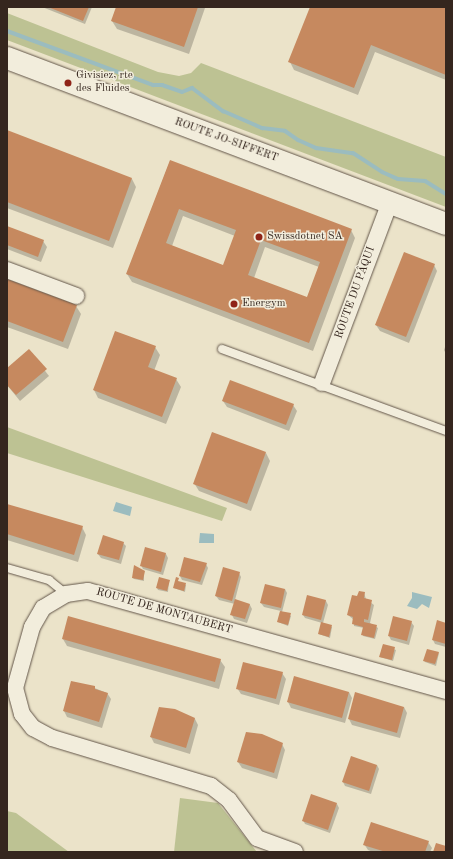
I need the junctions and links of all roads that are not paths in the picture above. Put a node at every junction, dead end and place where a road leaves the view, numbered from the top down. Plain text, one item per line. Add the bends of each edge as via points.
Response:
1 (7, 58) edge
2 (390, 202) junction
3 (446, 224) edge
4 (7, 270) edge
5 (76, 296) dead end
6 (222, 349) dead end
7 (322, 383) junction
8 (446, 431) edge
9 (7, 568) edge
10 (66, 594) junction
11 (446, 691) edge
12 (295, 852) edge

1 - 2 street, ROUTE JO-SIFFERT
2 - 3 street, ROUTE JO-SIFFERT
2 - 7 street, ROUTE DU PÂQUI
4 - 5 street
6 - 7 lane
7 - 8 lane
9 - 10 lane via 49,580
10 - 11 street, ROUTE DE MONTAUBERT via 88,591
10 - 12 street, ROUTE DE MONTAUBERT via 50,602 32,627 15,688 19,707 26,720 40,734 211,786 229,800 257,838

